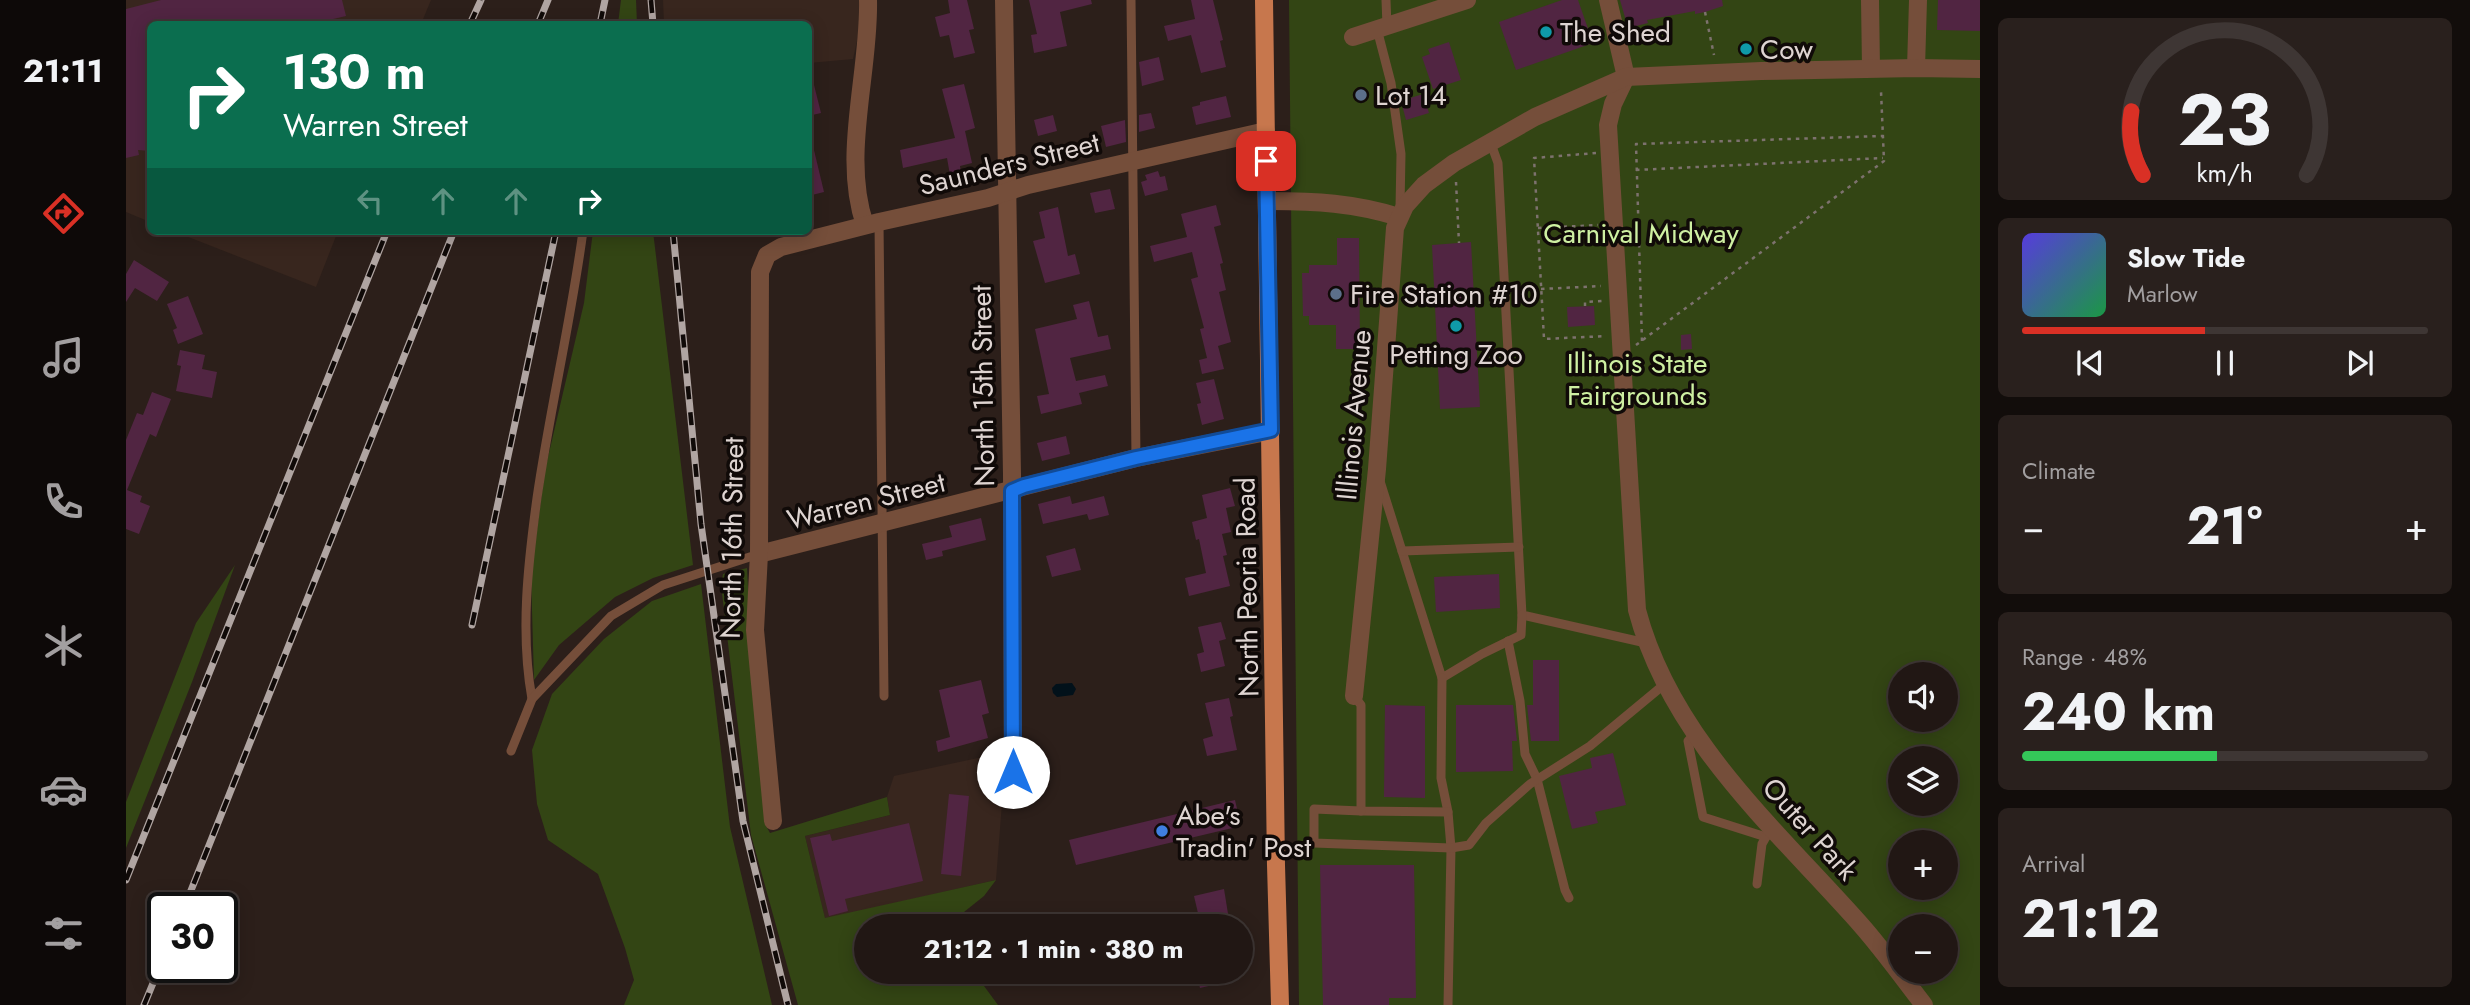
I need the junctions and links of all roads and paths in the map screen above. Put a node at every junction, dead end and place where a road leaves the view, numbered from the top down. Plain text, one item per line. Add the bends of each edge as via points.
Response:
1 (868, 0) edge
2 (1004, 0) edge
3 (1131, 0) edge
4 (1264, 0) edge
5 (1386, 0) edge
6 (1466, 0) edge
7 (1608, 0) edge
8 (1870, 0) edge
9 (1918, 0) edge
10 (1418, 7) edge
11 (1705, 12) dead end
12 (1382, 27) junction
13 (1353, 37) dead end
14 (1714, 55) dead end
15 (1871, 68) junction
16 (1916, 68) junction
17 (1980, 69) edge
18 (1626, 77) junction
19 (1881, 91) dead end
20 (1266, 131) junction
21 (1883, 136) junction
22 (1490, 141) junction
23 (1609, 152) junction
24 (1883, 159) junction
25 (1133, 161) junction
26 (1636, 170) junction
27 (1456, 178) dead end
28 (1006, 191) junction
29 (1268, 201) junction
30 (1399, 217) junction
31 (872, 223) junction
32 (1613, 224) junction
33 (1538, 228) junction
34 (582, 235) edge
35 (1459, 243) dead end
36 (767, 255) joint
37 (1541, 289) junction
38 (1613, 293) junction
39 (1585, 306) dead end
40 (1620, 335) junction
41 (1642, 341) junction
42 (1621, 357) junction
43 (1271, 430) junction
44 (1136, 458) junction
45 (1377, 470) junction
46 (1012, 491) junction
47 (882, 523) junction
48 (1518, 547) junction
49 (1402, 551) junction
50 (759, 554) junction
51 (1522, 615) junction
52 (1508, 641) junction
53 (1646, 643) junction
54 (1442, 678) junction
55 (1666, 683) junction
56 (884, 696) dead end
57 (1354, 696) joint
58 (532, 699) junction
59 (1694, 735) junction
60 (511, 751) dead end
61 (1013, 772) dead end
62 (1537, 779) junction
63 (1361, 811) junction
64 (1448, 812) junction
65 (773, 821) dead end
66 (1769, 832) junction
67 (1451, 848) junction
68 (1757, 884) dead end
69 (1569, 898) dead end
70 (1280, 1005) edge
71 (1448, 1005) edge
72 (1924, 1005) edge

1 - 31 street via 856,183 859,206
2 - 28 street, North 15th Street
3 - 25 lane
4 - 20 main road, North Peoria Road
5 - 12 lane
6 - 10 street
7 - 18 street
8 - 15 street
9 - 16 street
10 - 12 street
11 - 14 path
12 - 13 street
12 - 30 lane via 1401,154
15 - 16 street, Illinois Avenue
15 - 18 street, Illinois Avenue
16 - 17 street, Illinois Avenue
18 - 22 street, Illinois Avenue
18 - 23 street, Outer Park via 1608,125
19 - 21 path
20 - 25 street, Saunders Street
20 - 29 main road, North Peoria Road
21 - 24 path
21 - 26 path via 1636,144
22 - 30 street, Illinois Avenue via 1424,185
22 - 48 lane via 1498,163
23 - 32 street, Outer Park
23 - 33 path via 1534,158
24 - 26 path
24 - 41 path
25 - 28 street, Saunders Street
25 - 44 lane
26 - 41 path
27 - 35 path
28 - 31 street, Saunders Street
28 - 46 street, North 15th Street
29 - 30 street via 1346,204
29 - 43 main road, North Peoria Road
30 - 45 street, Illinois Avenue
31 - 36 street, Saunders Street via 781,247
31 - 47 lane
32 - 33 path
32 - 38 street, Outer Park
33 - 37 path
34 - 58 lane via 530,550 527,673
36 - 50 street, North 16th Street via 760,272
37 - 38 path
37 - 40 path via 1544,339
38 - 39 path via 1585,302
38 - 40 street, Outer Park
40 - 42 street, Outer Park
41 - 42 path
42 - 53 street, Outer Park via 1637,610
43 - 44 street, Warren Street
43 - 70 main road, North Peoria Road
44 - 46 street, Warren Street
45 - 49 lane
45 - 57 street, Illinois Avenue
46 - 47 street, Warren Street
46 - 61 street, North 15th Street
47 - 50 street, Warren Street
47 - 56 lane
48 - 49 lane
48 - 51 lane
49 - 54 lane
50 - 58 lane via 663,585 635,600 611,616
50 - 65 street, North 16th Street via 755,630
51 - 52 lane via 1521,635
51 - 53 lane
52 - 54 lane
52 - 62 lane via 1525,754
53 - 55 street, Outer Park
54 - 64 lane via 1441,778
55 - 59 street, Outer Park
55 - 62 lane via 1590,746
57 - 63 lane via 1361,705
58 - 60 lane
59 - 66 street, Outer Park
59 - 66 lane via 1688,741 1703,817
62 - 67 lane via 1486,823 1469,845
62 - 69 lane
63 - 64 lane
63 - 67 lane via 1314,809 1314,843
64 - 67 lane
66 - 68 lane via 1762,844
66 - 72 street, Outer Park via 1863,927
67 - 71 lane

